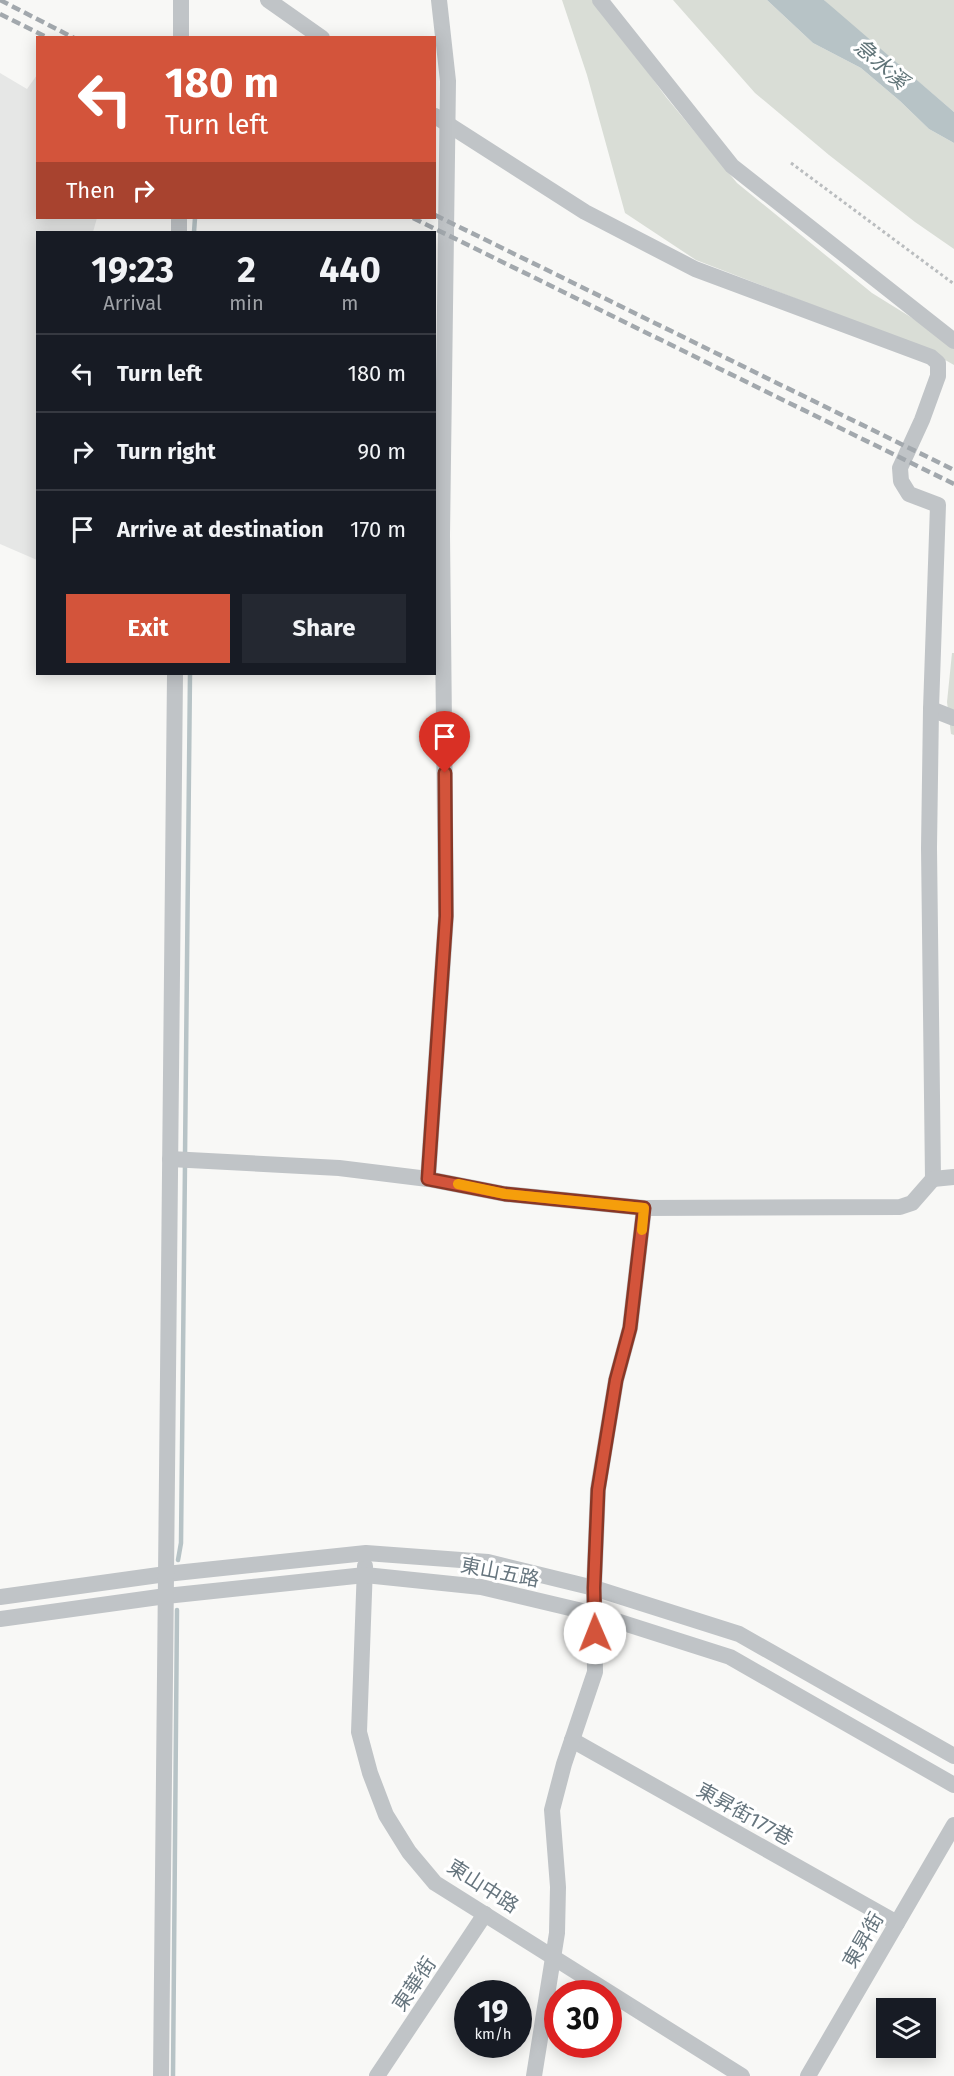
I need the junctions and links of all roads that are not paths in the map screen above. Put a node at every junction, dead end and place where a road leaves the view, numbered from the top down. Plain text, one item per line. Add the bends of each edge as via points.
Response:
1 (182, 0) edge
2 (268, 0) edge
3 (439, 0) edge
4 (600, 0) edge
5 (181, 36) edge
6 (319, 36) edge
7 (441, 120) edge
8 (954, 341) edge
9 (175, 675) edge
10 (931, 709) junction
11 (954, 718) edge
12 (170, 1159) junction
13 (954, 1177) edge
14 (428, 1179) junction
15 (933, 1179) junction
16 (644, 1208) junction
17 (366, 1553) junction
18 (166, 1574) junction
19 (365, 1575) junction
20 (594, 1588) junction
21 (166, 1596) junction
22 (0, 1597) edge
23 (595, 1614) junction
24 (0, 1619) edge
25 (572, 1740) junction
26 (954, 1756) edge
27 (954, 1785) edge
28 (954, 1825) edge
29 (485, 1914) junction
30 (897, 1923) junction
31 (552, 1955) junction
32 (161, 2076) edge
33 (377, 2076) edge
34 (534, 2076) edge
35 (742, 2076) edge
36 (808, 2076) edge

1 - 5 street
2 - 6 street
3 - 7 street via 448,81
4 - 8 street via 732,166
7 - 10 street via 585,212 695,269 931,357 938,363 938,376 900,468 901,481 909,494 938,505
7 - 14 street via 446,916
9 - 12 street
10 - 11 street
10 - 15 street
12 - 14 street via 339,1168
12 - 18 street
13 - 15 street
14 - 16 street via 505,1194
15 - 16 street via 912,1203 900,1207
16 - 20 street via 630,1328 616,1380 598,1490
17 - 18 street, 東山五路
17 - 19 street, 東山中路
17 - 20 street, 東山五路 via 488,1562
18 - 21 street
18 - 22 street, 東山五路
19 - 21 street, 東山五路
19 - 23 street, 東山五路 via 481,1587
19 - 29 street, 東山中路 via 359,1732 370,1773 386,1815 409,1852 435,1883
20 - 23 street
20 - 26 street, 東山五路 via 739,1634
21 - 24 street, 東山五路
21 - 32 street
23 - 25 street via 595,1672
23 - 27 street, 東山五路 via 730,1657
25 - 30 street, 東昇街177巷
25 - 31 street via 552,1810 558,1887 557,1933
28 - 30 street, 東昇街
29 - 31 street, 東山中路
29 - 33 street, 東華街
30 - 36 street, 東昇街
31 - 34 street
31 - 35 street, 東山中路

